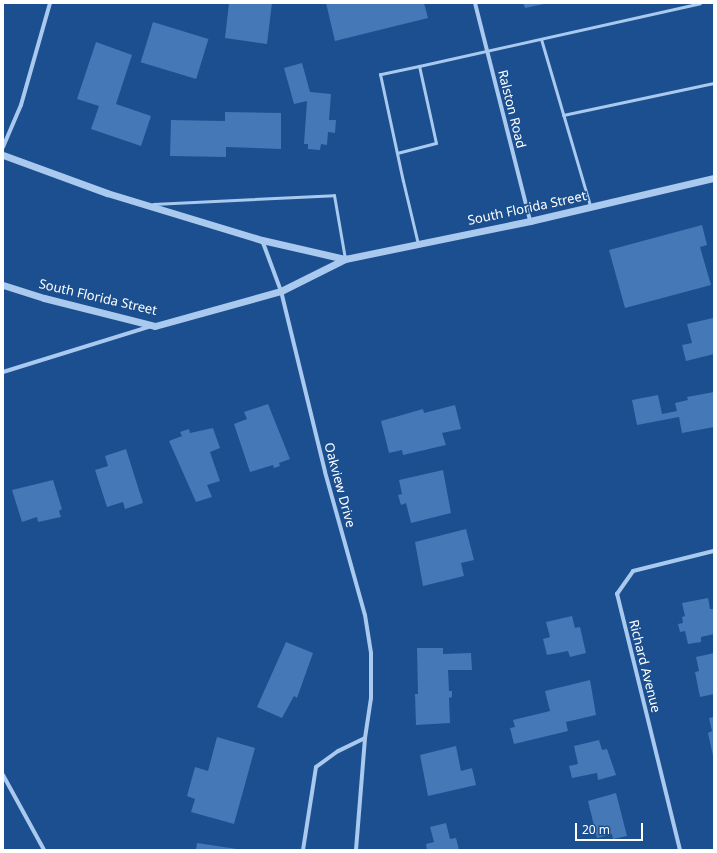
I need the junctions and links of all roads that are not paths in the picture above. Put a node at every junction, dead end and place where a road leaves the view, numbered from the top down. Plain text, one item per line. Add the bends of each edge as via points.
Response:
1 (50, 3) edge
2 (475, 3) edge
3 (700, 3) edge
4 (541, 39) junction
5 (487, 51) junction
6 (418, 66) junction
7 (714, 83) edge
8 (563, 115) junction
9 (3, 147) edge
10 (397, 153) junction
11 (3, 155) edge
12 (714, 178) edge
13 (146, 205) junction
14 (590, 207) junction
15 (530, 221) junction
16 (262, 240) junction
17 (418, 244) junction
18 (346, 259) junction
19 (3, 285) edge
20 (281, 291) junction
21 (155, 326) junction
22 (3, 372) edge
23 (714, 551) edge
24 (365, 738) junction
25 (3, 775) edge
26 (44, 850) edge
27 (303, 850) edge
28 (356, 850) edge
29 (680, 850) edge

1 - 9 street via 21,105
2 - 5 street, Ralston Road
3 - 4 lane
4 - 5 lane
4 - 8 lane
5 - 6 lane
5 - 15 street, Ralston Road
6 - 10 lane via 436,143
6 - 10 lane via 380,74
7 - 8 lane
8 - 14 lane
10 - 17 lane
11 - 13 street, South Florida Street via 62,178
12 - 14 street, South Florida Street
13 - 16 street, South Florida Street
13 - 18 lane via 334,195
14 - 15 street, South Florida Street
15 - 17 street, South Florida Street
16 - 18 street, South Florida Street
16 - 20 street, Oakview Drive
17 - 18 street, South Florida Street
18 - 20 street, South Florida Street
19 - 21 street, South Florida Street
20 - 21 street, South Florida Street
20 - 24 street, Oakview Drive via 325,472 364,614 371,653 371,698
21 - 22 street
23 - 29 street, Richard Avenue via 633,571 617,594
24 - 27 street via 338,751 316,767
24 - 28 street, Oakview Drive
25 - 26 street

